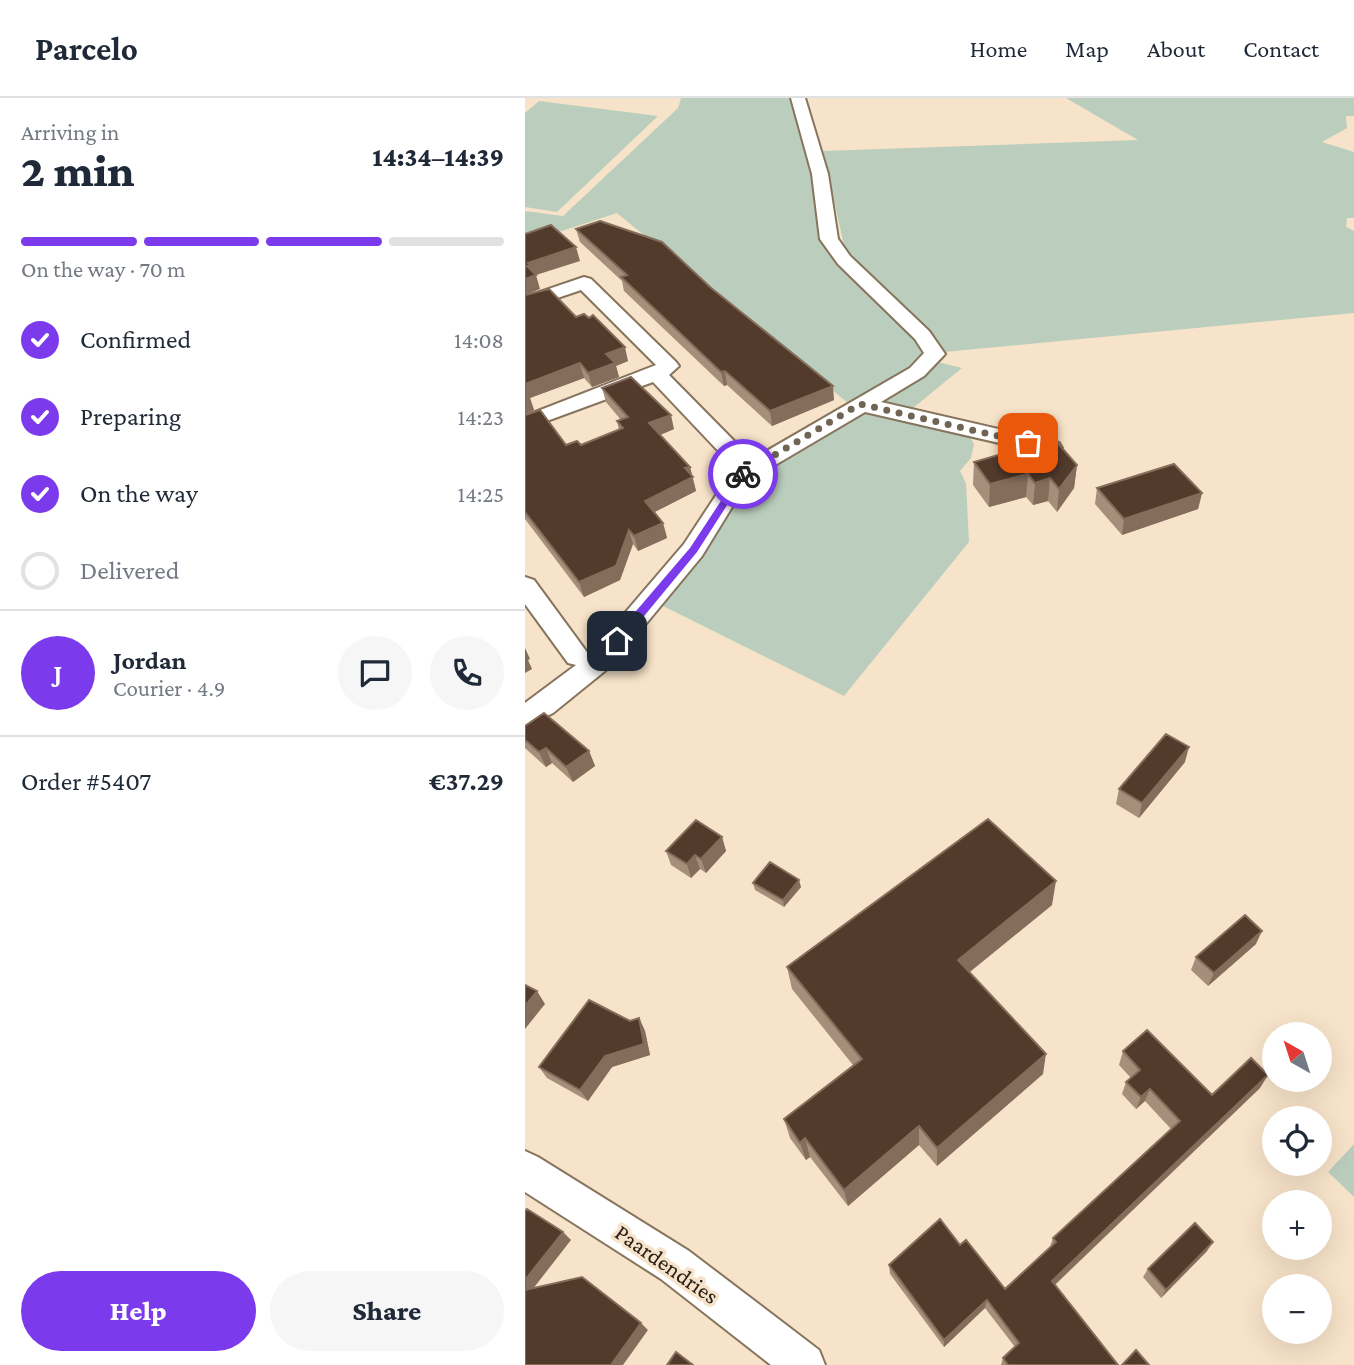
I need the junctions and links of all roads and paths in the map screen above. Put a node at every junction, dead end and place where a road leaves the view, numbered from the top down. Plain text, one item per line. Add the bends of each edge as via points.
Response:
1 (799, 98) edge
2 (525, 303) edge
3 (656, 374) junction
4 (860, 404) junction
5 (525, 423) edge
6 (1051, 448) edge
7 (731, 451) dead end
8 (525, 586) edge
9 (577, 656) dead end
10 (525, 716) edge
11 (525, 1170) edge
12 (804, 1365) edge

1 - 4 street via 820,174 829,239 935,354 917,372
2 - 3 street via 584,283 669,366
3 - 5 street
3 - 7 street
4 - 6 street
4 - 10 street via 740,475 693,550 602,659
8 - 9 street
11 - 12 street, Paardendries via 675,1265

